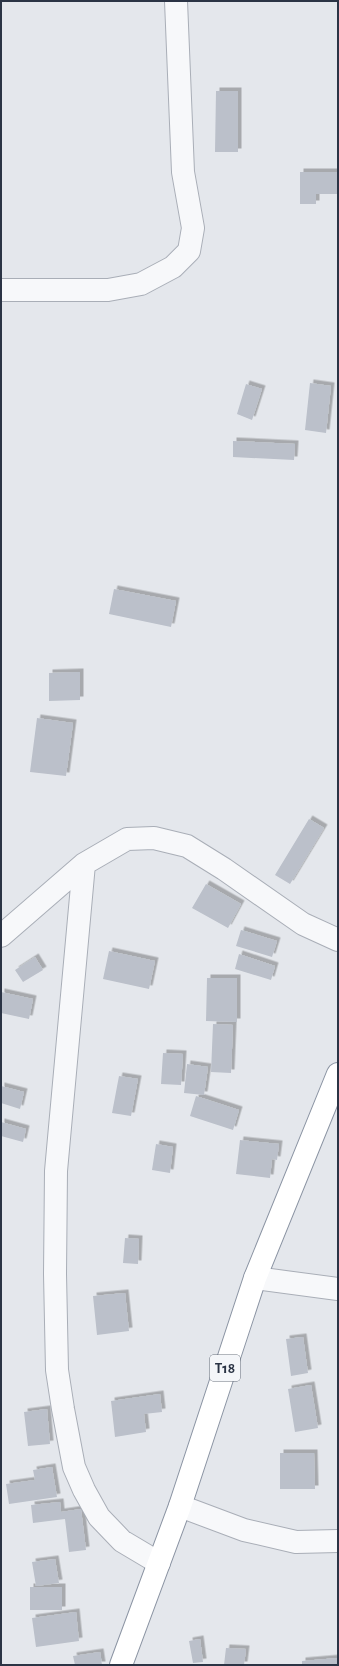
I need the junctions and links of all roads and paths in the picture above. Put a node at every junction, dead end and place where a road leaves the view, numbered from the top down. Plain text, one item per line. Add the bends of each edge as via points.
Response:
1 (176, 1) edge
2 (1, 290) edge
3 (84, 864) junction
4 (1, 936) edge
5 (338, 940) edge
6 (338, 1074) edge
7 (255, 1278) junction
8 (338, 1289) edge
9 (180, 1506) junction
10 (338, 1541) edge
11 (159, 1563) junction
12 (121, 1665) edge

1 - 2 street via 183,172 193,228 189,251 173,266 141,284 108,290
3 - 4 street
3 - 5 street via 127,839 154,838 186,846 303,924
3 - 11 street via 56,1171 57,1370 74,1467 84,1490 99,1517 122,1541
6 - 7 highway, T18
7 - 8 street
7 - 9 highway, T18
9 - 10 street via 244,1530 296,1542
9 - 11 highway, T18
11 - 12 highway, T18

